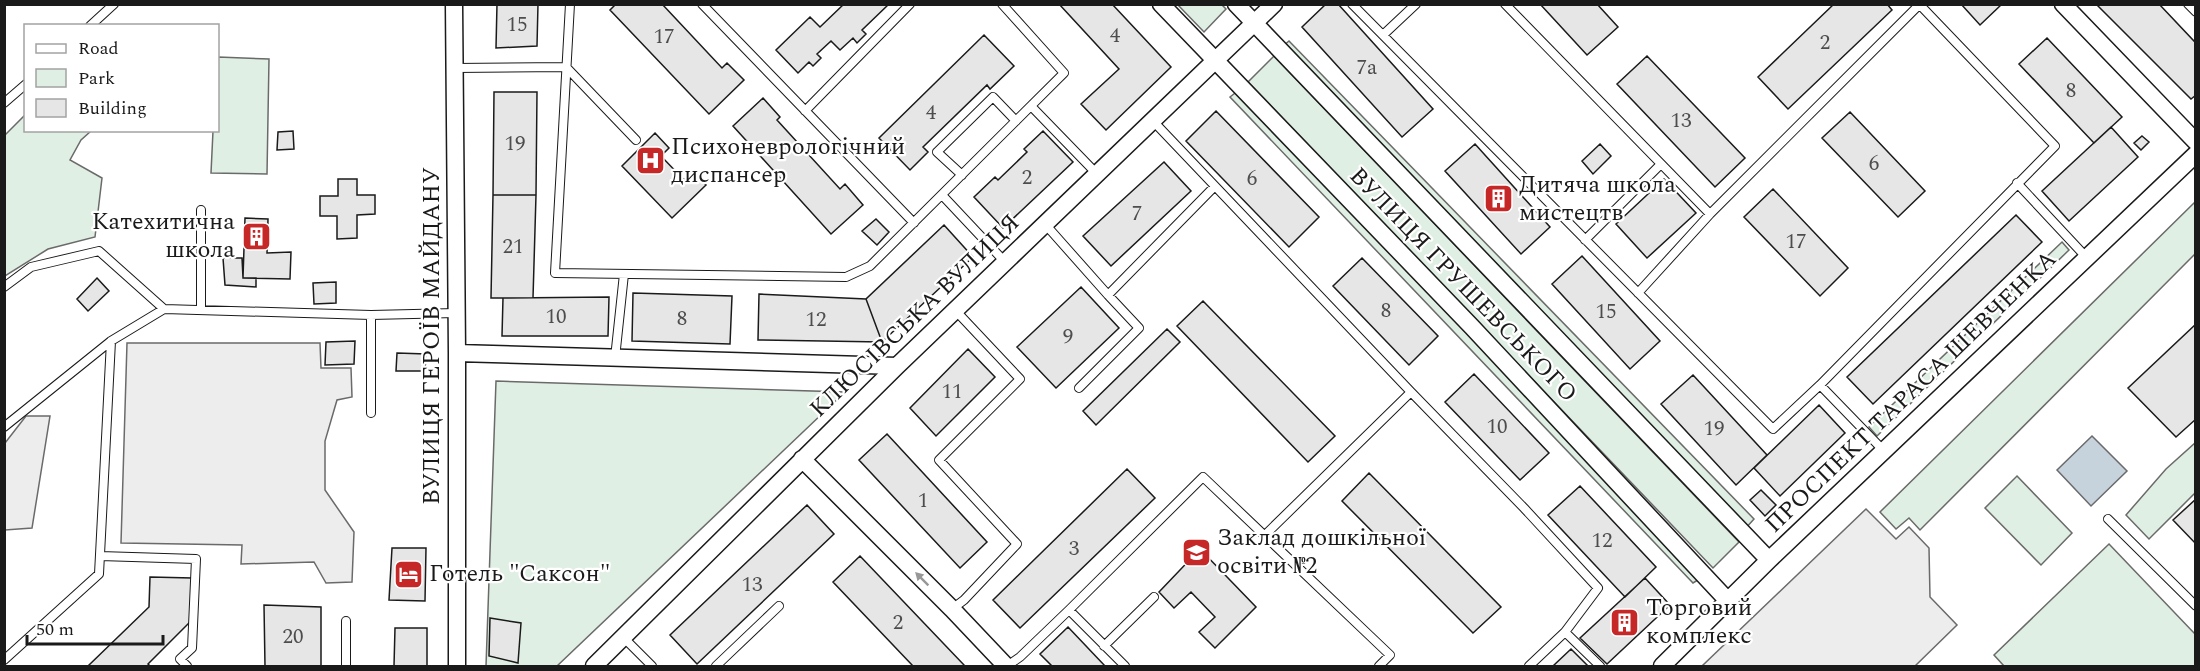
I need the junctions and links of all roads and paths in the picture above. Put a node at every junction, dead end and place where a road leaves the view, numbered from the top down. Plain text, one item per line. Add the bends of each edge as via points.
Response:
1 (114, 4) edge
2 (454, 4) edge
3 (570, 4) edge
4 (702, 4) edge
5 (910, 4) edge
6 (1002, 4) edge
7 (1161, 4) edge
8 (1236, 4) edge
9 (1274, 4) edge
10 (1352, 4) edge
11 (1416, 4) edge
12 (1505, 4) edge
13 (2063, 4) edge
14 (2188, 4) edge
15 (1919, 5) edge
16 (2196, 12) edge
17 (92, 24) edge
18 (1254, 24) junction
19 (1383, 36) junction
20 (1216, 61) junction
21 (455, 68) junction
22 (566, 68) junction
23 (24, 86) edge
24 (4, 103) edge
25 (1031, 106) junction
26 (805, 111) junction
27 (1016, 121) junction
28 (1153, 121) junction
29 (636, 140) dead end
30 (2196, 142) edge
31 (2196, 154) edge
32 (1661, 164) junction
33 (1097, 174) junction
34 (962, 175) junction
35 (2017, 183) junction
36 (1214, 187) junction
37 (942, 195) junction
38 (201, 210) dead end
39 (1710, 214) junction
40 (914, 223) junction
41 (1045, 224) junction
42 (1585, 240) junction
43 (2087, 258) junction
44 (1005, 262) junction
45 (624, 274) junction
46 (4, 287) edge
47 (1638, 292) junction
48 (1108, 295) junction
49 (164, 309) junction
50 (201, 309) junction
51 (955, 310) junction
52 (456, 313) junction
53 (371, 315) junction
54 (111, 340) junction
55 (457, 353) junction
56 (615, 358) junction
57 (897, 366) junction
58 (1820, 385) junction
59 (1079, 388) dead end
60 (1411, 392) junction
61 (371, 413) dead end
62 (4, 427) edge
63 (1884, 452) junction
64 (802, 459) junction
65 (2108, 519) dead end
66 (1266, 535) junction
67 (100, 556) junction
68 (1770, 560) junction
69 (1154, 597) dead end
70 (1728, 601) junction
71 (779, 606) dead end
72 (2196, 606) edge
73 (952, 609) junction
74 (1069, 610) junction
75 (346, 621) dead end
76 (1565, 632) junction
77 (624, 638) junction
78 (1104, 646) junction
79 (4, 660) edge
80 (187, 666) edge
81 (346, 666) edge
82 (457, 666) edge
83 (594, 666) edge
84 (652, 666) edge
85 (716, 666) edge
86 (1006, 666) edge
87 (1125, 666) edge
88 (1379, 666) edge
89 (1529, 666) edge
90 (1600, 666) edge
91 (1662, 666) edge

1 - 17 lane
2 - 21 street, ВУЛИЦЯ ГЕРОЇВ МАЙДАНУ
3 - 22 lane
4 - 26 lane
5 - 26 lane
6 - 25 lane via 1065,73
7 - 20 street, ВУЛИЦЯ ГРУШЕВСЬКОГО
8 - 18 street, ВУЛИЦЯ ГРУШЕВСЬКОГО
9 - 18 street, КЛЮСІВСЬКА ВУЛИЦЯ
10 - 19 lane
11 - 19 lane
12 - 32 lane
13 - 30 street
14 - 16 lane
15 - 35 lane via 2055,146
15 - 39 lane
18 - 20 street, КЛЮСІВСЬКА ВУЛИЦЯ
18 - 68 street, ВУЛИЦЯ ГРУШЕВСЬКОГО
19 - 42 lane
20 - 28 street, КЛЮСІВСЬКА ВУЛИЦЯ
20 - 70 street, ВУЛИЦЯ ГРУШЕВСЬКОГО
21 - 22 lane
21 - 52 street, ВУЛИЦЯ ГЕРОЇВ МАЙДАНУ
22 - 29 lane
22 - 45 lane via 555,273
23 - 24 lane
25 - 27 lane
25 - 33 lane
26 - 40 lane
27 - 34 lane
27 - 34 lane via 993,97 937,152
28 - 33 street, КЛЮСІВСЬКА ВУЛИЦЯ
28 - 36 lane
31 - 43 street, ПРОСПЕКТ ТАРАСА ШЕВЧЕНКА
32 - 39 lane
32 - 42 lane
33 - 41 street, КЛЮСІВСЬКА ВУЛИЦЯ
34 - 37 lane
35 - 43 lane
35 - 58 lane
36 - 48 lane
36 - 60 lane
37 - 40 lane
37 - 44 lane
38 - 50 lane
39 - 47 lane
40 - 45 lane via 870,266 846,278
41 - 44 street, КЛЮСІВСЬКА ВУЛИЦЯ
41 - 48 lane
42 - 47 lane
43 - 63 street, ПРОСПЕКТ ТАРАСА ШЕВЧЕНКА
44 - 51 street, КЛЮСІВСЬКА ВУЛИЦЯ
45 - 56 lane
46 - 49 lane via 31,267 99,251
47 - 58 lane via 1773,429
48 - 59 lane via 1139,328
49 - 50 lane
49 - 54 lane
50 - 53 lane
51 - 57 street, КЛЮСІВСЬКА ВУЛИЦЯ
51 - 73 lane via 1020,379 939,460 1017,544
52 - 53 lane
52 - 55 street, ВУЛИЦЯ ГЕРОЇВ МАЙДАНУ
53 - 61 lane
54 - 62 lane
54 - 67 lane
55 - 56 street
55 - 82 street, ВУЛИЦЯ ГЕРОЇВ МАЙДАНУ
56 - 57 street
57 - 64 street, КЛЮСІВСЬКА ВУЛИЦЯ
58 - 63 lane
60 - 66 lane
60 - 76 lane via 1598,588
63 - 68 street, ПРОСПЕКТ ТАРАСА ШЕВЧЕНКА
73 -> 64 street
64 - 77 street, КЛЮСІВСЬКА ВУЛИЦЯ
65 - 72 lane
66 - 74 lane via 1203,477
66 - 88 lane via 1390,655
67 - 79 lane via 99,574
67 - 80 lane via 196,559 192,648 180,659
68 - 70 street, ПРОСПЕКТ ТАРАСА ШЕВЧЕНКА
69 - 78 lane
70 - 91 street, ПРОСПЕКТ ТАРАСА ШЕВЧЕНКА
71 - 85 lane
73 - 86 street
74 - 78 lane
74 - 86 lane
75 - 81 lane
76 - 89 lane
76 - 90 lane
77 - 83 street, КЛЮСІВСЬКА ВУЛИЦЯ
77 - 84 lane
78 - 87 lane

